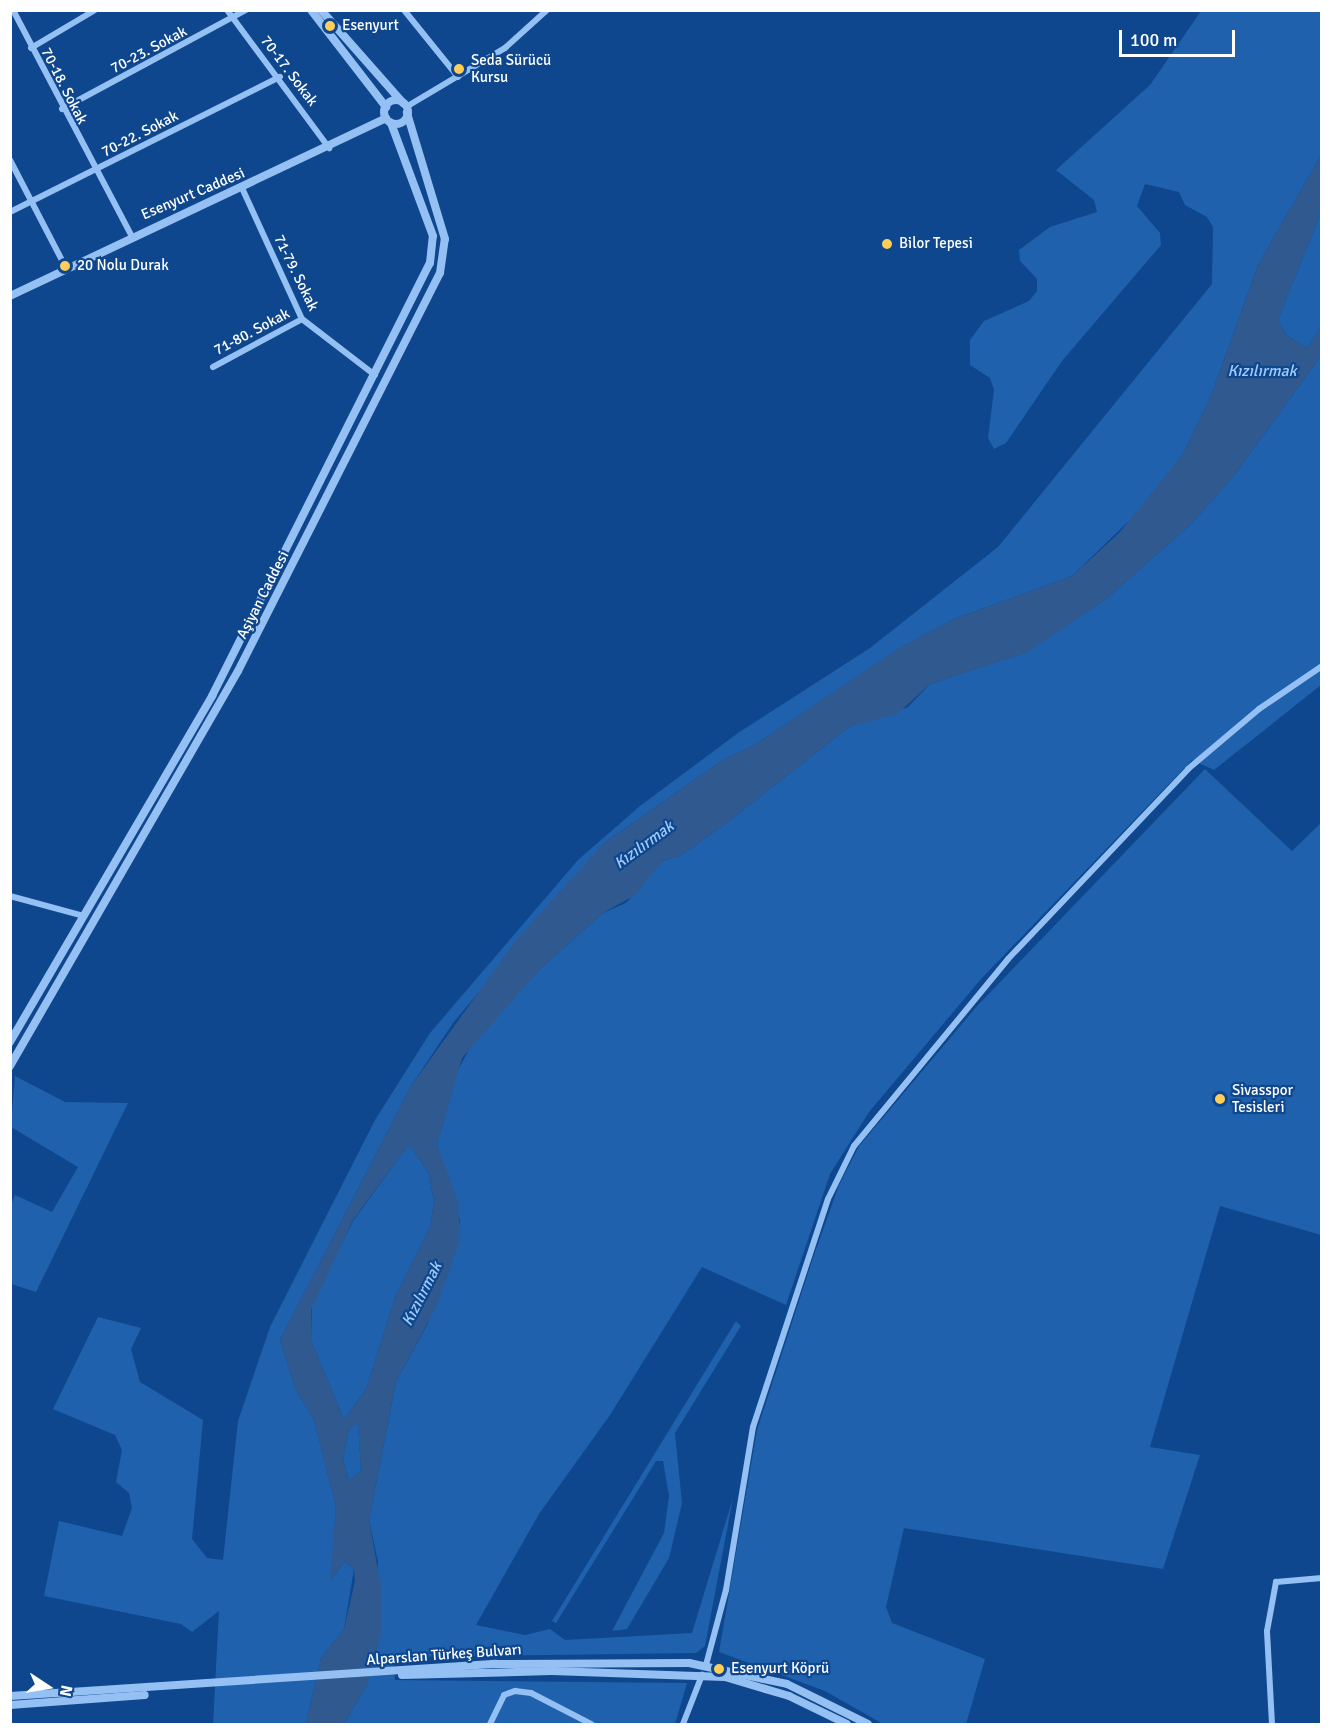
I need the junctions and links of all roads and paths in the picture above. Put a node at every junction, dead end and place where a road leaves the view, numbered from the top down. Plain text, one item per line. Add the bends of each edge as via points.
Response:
1 (13, 10) edge
2 (95, 10) edge
3 (226, 10) edge
4 (246, 10) edge
5 (310, 10) edge
6 (321, 10) edge
7 (547, 10) edge
8 (408, 12) edge
9 (234, 20) junction
10 (32, 48) junction
11 (280, 77) junction
12 (458, 77) junction
13 (386, 107) junction
14 (406, 107) junction
15 (62, 109) junction
16 (389, 120) junction
17 (329, 148) junction
18 (10, 160) edge
19 (93, 171) junction
20 (242, 188) junction
21 (32, 202) junction
22 (10, 212) edge
23 (131, 235) junction
24 (65, 266) junction
25 (10, 296) edge
26 (302, 319) junction
27 (213, 367) dead end
28 (375, 376) junction
29 (1322, 666) edge
30 (10, 896) edge
31 (84, 916) junction
32 (10, 1042) edge
33 (10, 1066) edge
34 (1322, 1578) edge
35 (706, 1665) junction
36 (414, 1672) junction
37 (702, 1675) junction
38 (170, 1690) junction
39 (10, 1696) edge
40 (10, 1705) edge
41 (490, 1725) edge
42 (591, 1725) edge
43 (683, 1725) edge
44 (847, 1725) edge
45 (868, 1725) edge
46 (1272, 1725) edge

1 - 10 street, 70-18. Sokak
2 - 10 street
3 - 9 street, 70-17. Sokak
4 - 9 street, 70-23. Sokak
5 - 13 street
6 - 14 street
7 - 12 street via 505,48
8 - 12 street
9 - 11 street, 70-17. Sokak
9 - 15 street, 70-23. Sokak
10 - 15 street, 70-18. Sokak
11 - 17 street, 70-17. Sokak
11 - 19 street, 70-22. Sokak
12 - 14 street
13 - 14 street
13 - 16 street
14 - 16 street, Esenyurt Caddesi via 402,122
14 - 33 street, Aşiyan Caddesi via 445,239 437,280 238,671
15 - 19 street, 70-18. Sokak
16 - 17 street, Esenyurt Caddesi
16 - 28 street, Aşiyan Caddesi via 433,236 430,263
17 - 20 street, Esenyurt Caddesi
18 - 21 street
19 - 21 street, 70-22. Sokak
19 - 23 street, 70-18. Sokak
20 - 23 street, Esenyurt Caddesi
20 - 26 street, 71-79. Sokak
21 - 22 street, 70-22. Sokak
21 - 24 street
23 - 24 street, Esenyurt Caddesi
24 - 25 street, Esenyurt Caddesi
26 - 27 street, 71-80. Sokak
26 - 28 street, 71-79. Sokak
28 - 31 street, Aşiyan Caddesi via 212,696
29 - 35 street via 1259,708 1188,769 1008,959 854,1146 828,1199 753,1427 726,1590
30 - 31 street
31 - 32 street, Aşiyan Caddesi
34 - 46 street via 1276,1582 1267,1631
35 - 36 street, Alparslan Türkeş Bulvarı via 550,1662
35 - 45 street, Alparslan Türkeş Bulvarı via 787,1684
36 - 37 street, Alparslan Türkeş Bulvarı
36 - 38 street, Alparslan Türkeş Bulvarı
37 - 43 street
37 - 44 street, Alparslan Türkeş Bulvarı via 789,1696
38 - 39 street, Alparslan Türkeş Bulvarı
38 - 40 street, Alparslan Türkeş Bulvarı
41 - 42 street via 504,1695 531,1693

